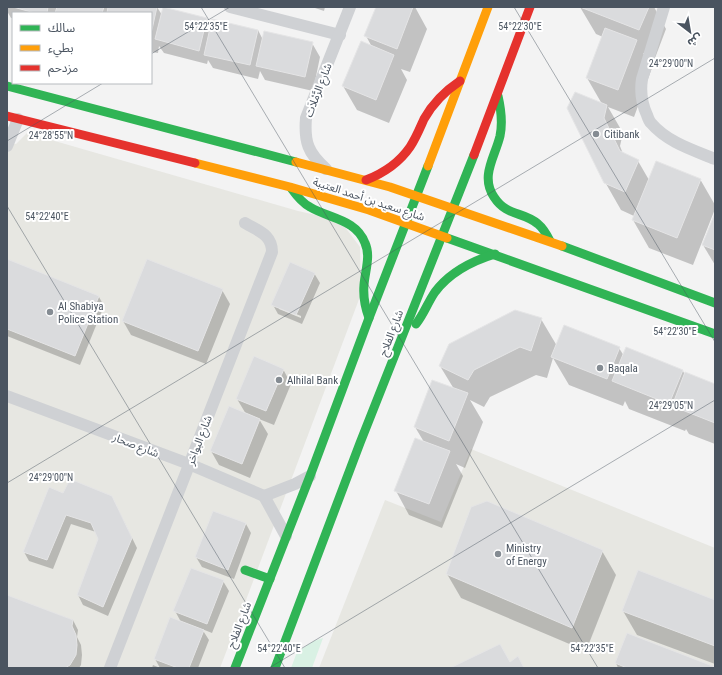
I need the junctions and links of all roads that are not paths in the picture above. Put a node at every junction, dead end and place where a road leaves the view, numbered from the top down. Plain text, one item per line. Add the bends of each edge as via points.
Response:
1 (230, 7) edge
2 (350, 7) edge
3 (488, 7) edge
4 (530, 7) edge
5 (664, 7) edge
6 (340, 35) junction
7 (460, 81) junction
8 (7, 86) edge
9 (498, 94) junction
10 (13, 118) edge
11 (7, 146) edge
12 (715, 159) edge
13 (327, 170) junction
14 (366, 180) junction
15 (290, 187) junction
16 (416, 196) junction
17 (453, 208) junction
18 (245, 223) dead end
19 (406, 223) junction
20 (442, 236) junction
21 (550, 241) junction
22 (495, 254) junction
23 (715, 303) edge
24 (368, 318) junction
25 (715, 334) edge
26 (403, 335) junction
27 (7, 396) edge
28 (189, 464) junction
29 (310, 476) junction
30 (264, 496) junction
31 (286, 536) junction
32 (245, 570) dead end
33 (270, 579) junction
34 (110, 668) edge
35 (235, 668) edge
36 (275, 668) edge

1 - 6 street
2 - 6 street, شارع الرَّمْلاَت
3 - 7 main road, شارع الفلاح
4 - 9 main road, شارع الفلاح
5 - 12 street via 642,79 642,106 650,122 665,136
6 - 13 street, شارع الرَّمْلاَت via 306,118 305,133 308,147 316,160
7 - 14 main road via 433,105 411,146 400,160 385,172
7 - 16 main road, شارع الفلاح
8 - 13 main road, شارع سعيد بن أحمد العتيبة
9 - 17 main road, شارع الفلاح
9 - 21 main road via 502,123 499,142 488,173 489,189 496,200 510,212 537,224
10 - 11 street
10 - 15 main road, شارع سعيد بن أحمد العتيبة
13 - 14 main road, شارع سعيد بن أحمد العتيبة
14 - 16 main road, شارع سعيد بن أحمد العتيبة
15 - 19 main road, شارع سعيد بن أحمد العتيبة
15 - 24 main road via 305,204 318,212 347,222 363,237 368,256 364,286
16 - 17 main road, شارع سعيد بن أحمد العتيبة
16 - 19 main road, شارع الفلاح
17 - 20 main road, شارع الفلاح
17 - 21 main road, شارع سعيد بن أحمد العتيبة
18 - 28 street, شارع البواخر via 268,237 272,252
19 - 20 main road, شارع سعيد بن أحمد العتيبة
19 - 24 main road, شارع الفلاح
20 - 22 main road, شارع سعيد بن أحمد العتيبة
20 - 26 main road, شارع الفلاح
21 - 23 main road, شارع سعيد بن أحمد العتيبة
22 - 25 main road, شارع سعيد بن أحمد العتيبة
22 - 26 main road via 469,263 451,275 435,293 420,319
24 - 29 main road, شارع الفلاح
26 - 36 main road, شارع الفلاح
27 - 28 street, شارع صحار
28 - 30 street, شارع صحار
28 - 34 street, شارع البواخر
29 - 30 street
29 - 31 main road, شارع الفلاح
30 - 31 street
31 - 33 main road, شارع الفلاح
32 - 33 main road
33 - 35 main road, شارع الفلاح

